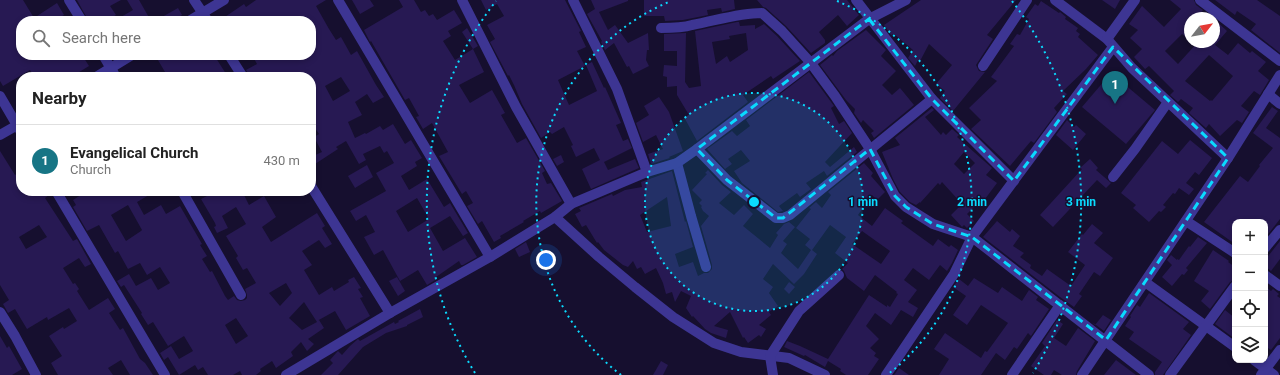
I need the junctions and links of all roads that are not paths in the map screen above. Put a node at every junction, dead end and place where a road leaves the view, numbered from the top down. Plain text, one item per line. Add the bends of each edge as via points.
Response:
1 (69, 0) edge
2 (194, 0) edge
3 (224, 0) edge
4 (338, 0) edge
5 (573, 0) edge
6 (856, 0) edge
7 (906, 0) edge
8 (1027, 0) edge
9 (1054, 0) edge
10 (1135, 0) edge
11 (1200, 0) edge
12 (463, 1) edge
13 (79, 16) edge
14 (204, 16) edge
15 (206, 16) edge
16 (869, 19) junction
17 (661, 28) dead end
18 (1110, 43) junction
19 (106, 60) edge
20 (124, 60) edge
21 (232, 60) edge
22 (1280, 61) edge
23 (810, 62) junction
24 (983, 66) dead end
25 (111, 68) junction
26 (104, 72) edge
27 (113, 72) edge
28 (240, 72) edge
29 (1280, 75) edge
30 (1268, 94) junction
31 (0, 96) edge
32 (932, 99) junction
33 (1168, 102) junction
34 (1280, 104) edge
35 (16, 121) edge
36 (16, 129) edge
37 (0, 135) edge
38 (697, 149) junction
39 (870, 149) junction
40 (1228, 158) junction
41 (677, 162) junction
42 (647, 172) junction
43 (1113, 177) dead end
44 (1014, 181) junction
45 (316, 194) edge
46 (59, 196) edge
47 (185, 196) edge
48 (571, 204) junction
49 (554, 217) junction
50 (1186, 221) junction
51 (1280, 230) edge
52 (972, 237) junction
53 (1268, 244) edge
54 (1232, 251) edge
55 (490, 257) junction
56 (706, 267) dead end
57 (839, 275) dead end
58 (1268, 277) edge
59 (1145, 282) junction
60 (1280, 286) edge
61 (1232, 290) edge
62 (241, 294) dead end
63 (1060, 305) junction
64 (0, 312) edge
65 (390, 313) junction
66 (1205, 326) junction
67 (1106, 340) junction
68 (1232, 345) edge
69 (1280, 350) edge
70 (770, 356) junction
71 (1256, 363) edge
72 (1263, 372) edge
73 (36, 375) edge
74 (165, 375) edge
75 (286, 375) edge
76 (773, 375) edge
77 (825, 375) edge
78 (886, 375) edge
79 (1012, 375) edge
80 (1082, 375) edge
81 (1149, 375) edge
82 (1170, 375) edge
83 (1274, 375) edge

1 - 13 street
2 - 14 street
3 - 15 street
4 - 55 street
5 - 42 street via 617,89
6 - 16 street
7 - 16 street
8 - 24 street
9 - 18 street
10 - 18 street
11 - 22 street
12 - 48 street via 516,107
16 - 23 street
16 - 32 street
17 - 23 street via 762,13
18 - 33 street
18 - 44 street
19 - 25 street
20 - 25 street
21 - 28 street
23 - 38 street
23 - 39 street
25 - 26 street
25 - 27 street
29 - 30 street
30 - 34 street
30 - 40 street
31 - 35 street
32 - 39 street
32 - 44 street
33 - 40 street
33 - 43 street
36 - 37 street
38 - 39 street via 726,180 776,218 784,218
38 - 41 street
39 - 52 street via 895,196 906,207 933,224
40 - 50 street
41 - 42 street
41 - 56 street
42 - 48 street
44 - 52 street
45 - 65 street
46 - 74 street
47 - 62 street
48 - 49 street
49 - 55 street
49 - 70 street via 598,257 673,317 714,343 741,352
50 - 54 street
50 - 59 street
51 - 53 street
52 - 63 street
52 - 78 street via 954,274
55 - 65 street
57 - 70 street via 798,311
58 - 60 street
59 - 66 street
59 - 67 street
61 - 66 street
63 - 67 street
63 - 79 street
64 - 73 street
65 - 75 street
66 - 68 street
66 - 82 street
67 - 80 street
67 - 81 street
69 - 72 street
70 - 76 street
70 - 77 street via 789,358
71 - 72 street
72 - 83 street

